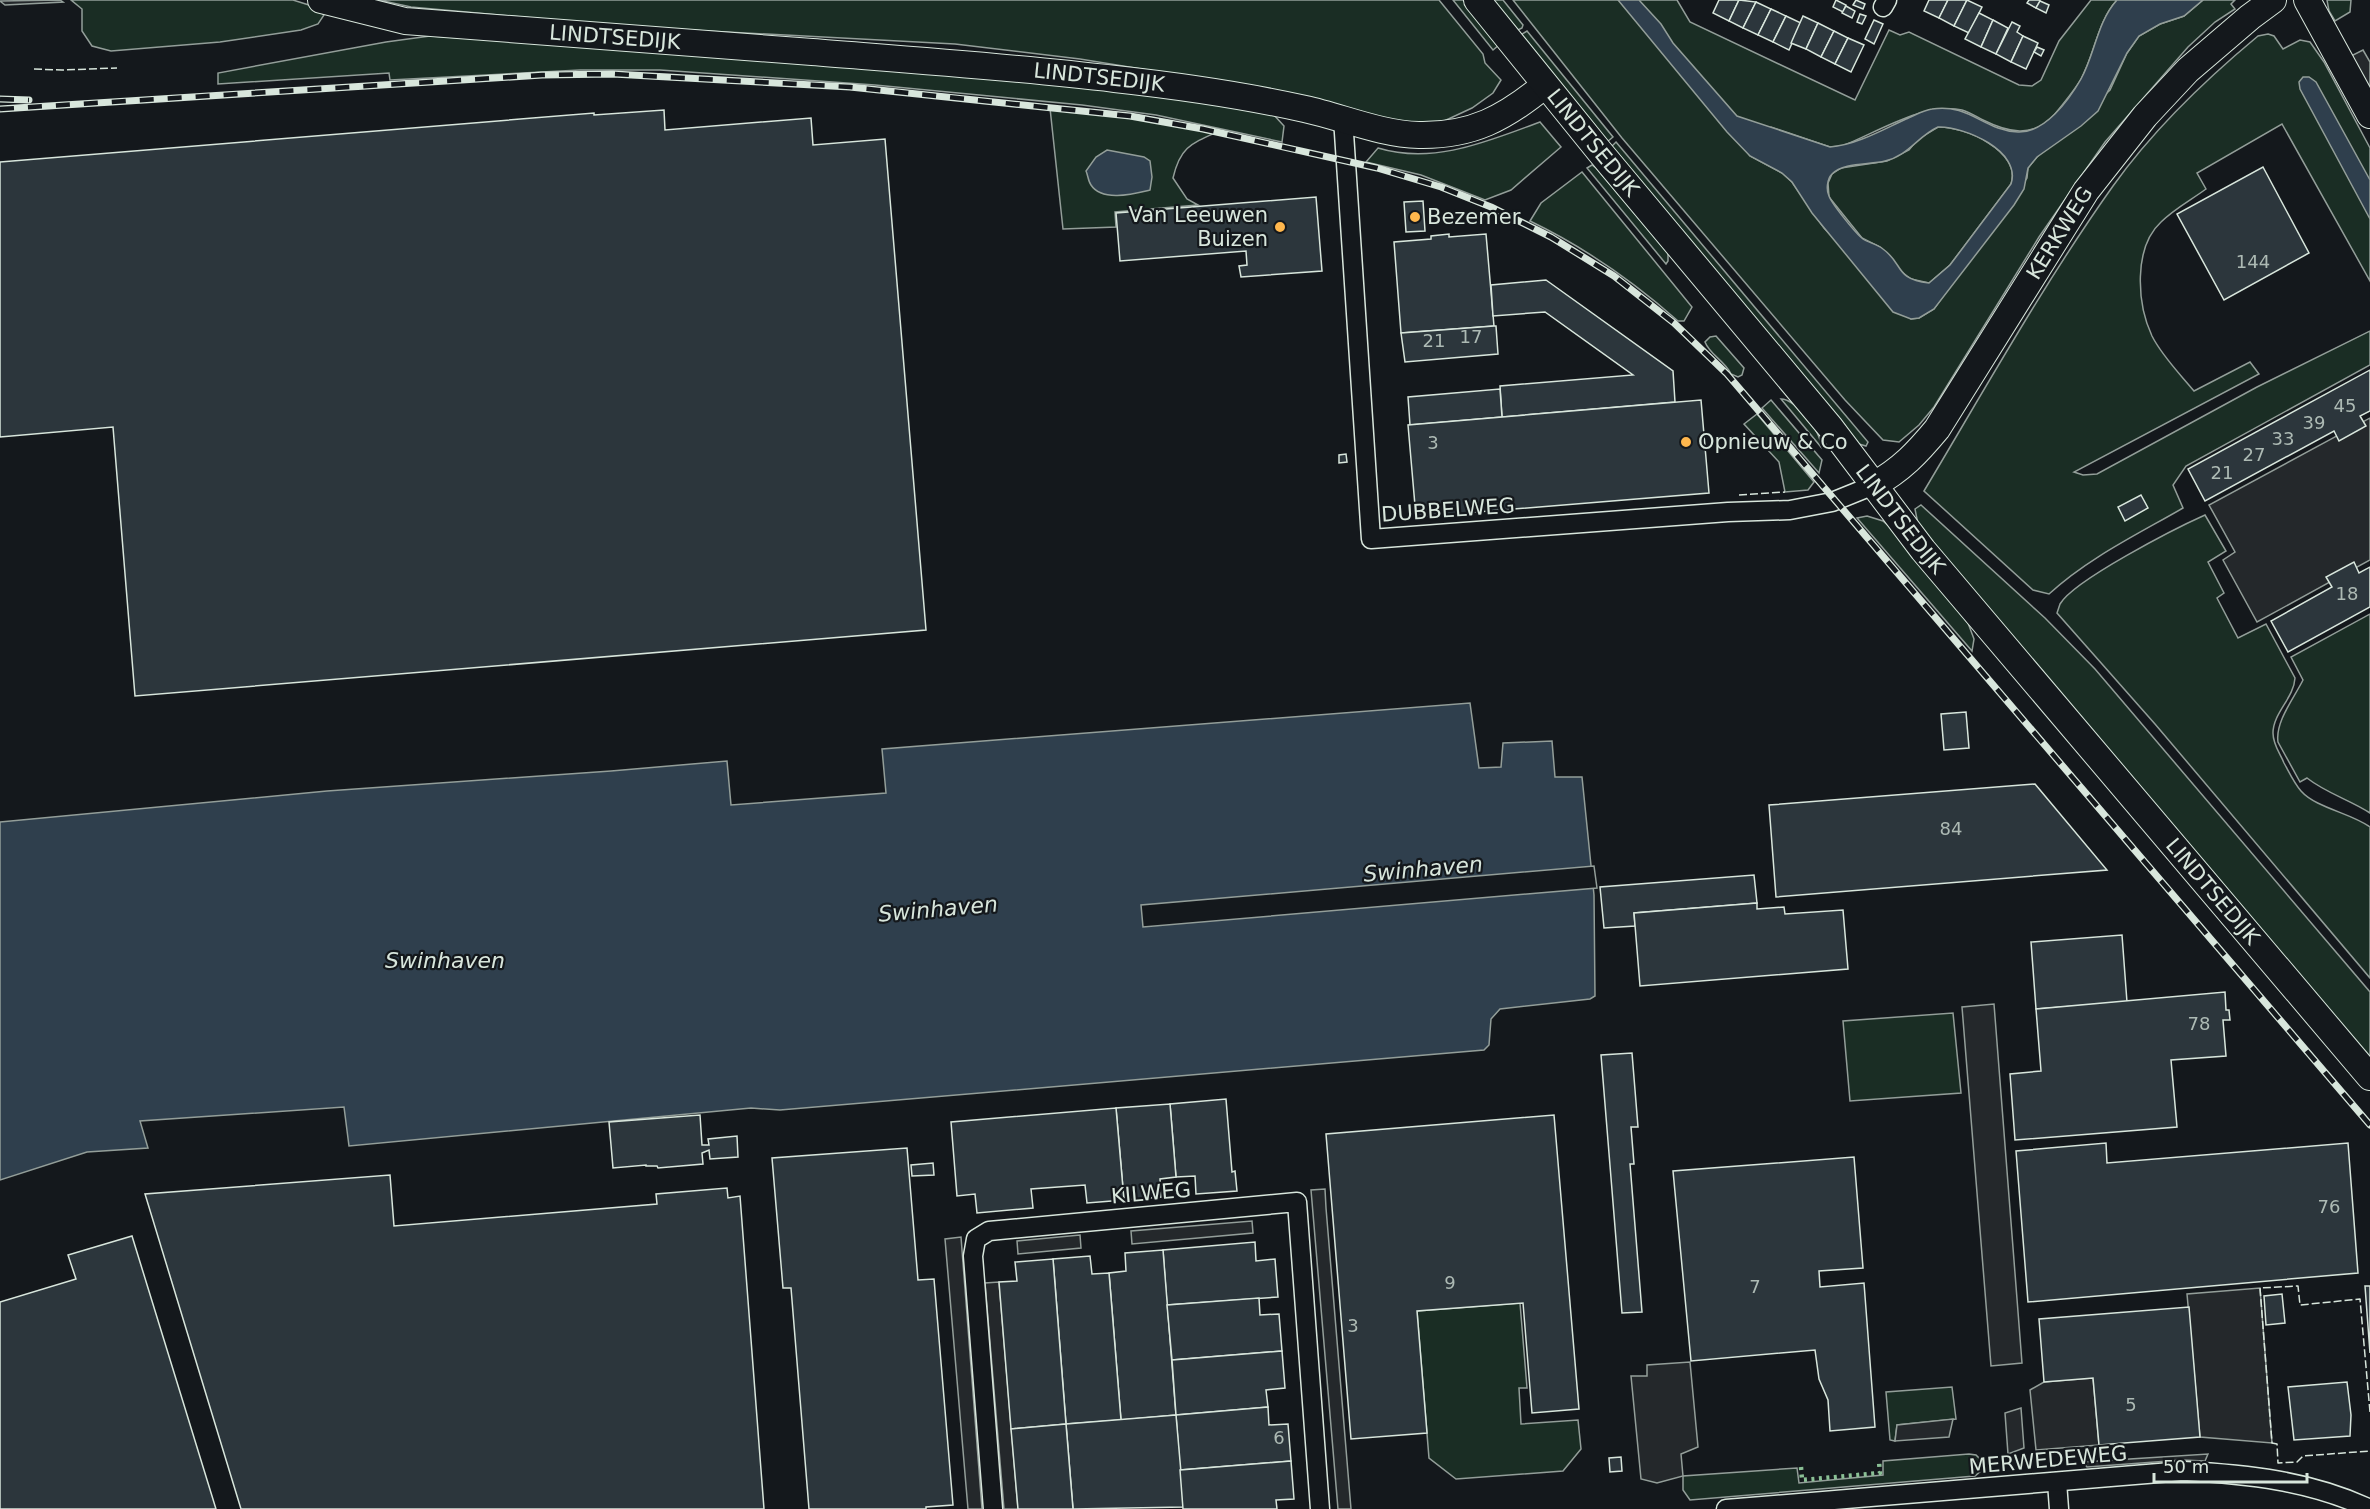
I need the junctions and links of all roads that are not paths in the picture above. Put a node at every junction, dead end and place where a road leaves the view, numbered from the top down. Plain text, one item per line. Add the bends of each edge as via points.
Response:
1 (321, 0) edge
2 (1477, 0) edge
3 (2273, 0) edge
4 (2307, 0) edge
5 (1545, 84) junction
6 (2370, 115) edge
7 (1343, 118) junction
8 (1874, 485) junction
9 (2370, 1077) edge
10 (2057, 1482) junction
11 (993, 1509) edge
12 (1320, 1509) edge
13 (1726, 1509) edge
14 (2059, 1509) edge
15 (2370, 1509) edge

1 - 7 main road, LINDTSEDIJK via 405,21 1070,73 1205,90
2 - 5 main road
3 - 8 main road, KERKWEG via 2188,70 2145,116 2086,191 1937,429 1898,471
4 - 6 main road
5 - 7 main road, LINDTSEDIJK via 1495,120 1462,133 1418,135
5 - 8 main road, LINDTSEDIJK
7 - 8 street, DUBBELWEG via 1371,539 1790,510 1832,502
8 - 9 main road, LINDTSEDIJK via 1923,550
10 - 13 street, MERWEDEWEG
10 - 14 street
10 - 15 street, MERWEDEWEG via 2183,1472 2232,1473 2306,1486
11 - 12 street, KILWEG via 973,1256 976,1239 989,1231 1297,1202

